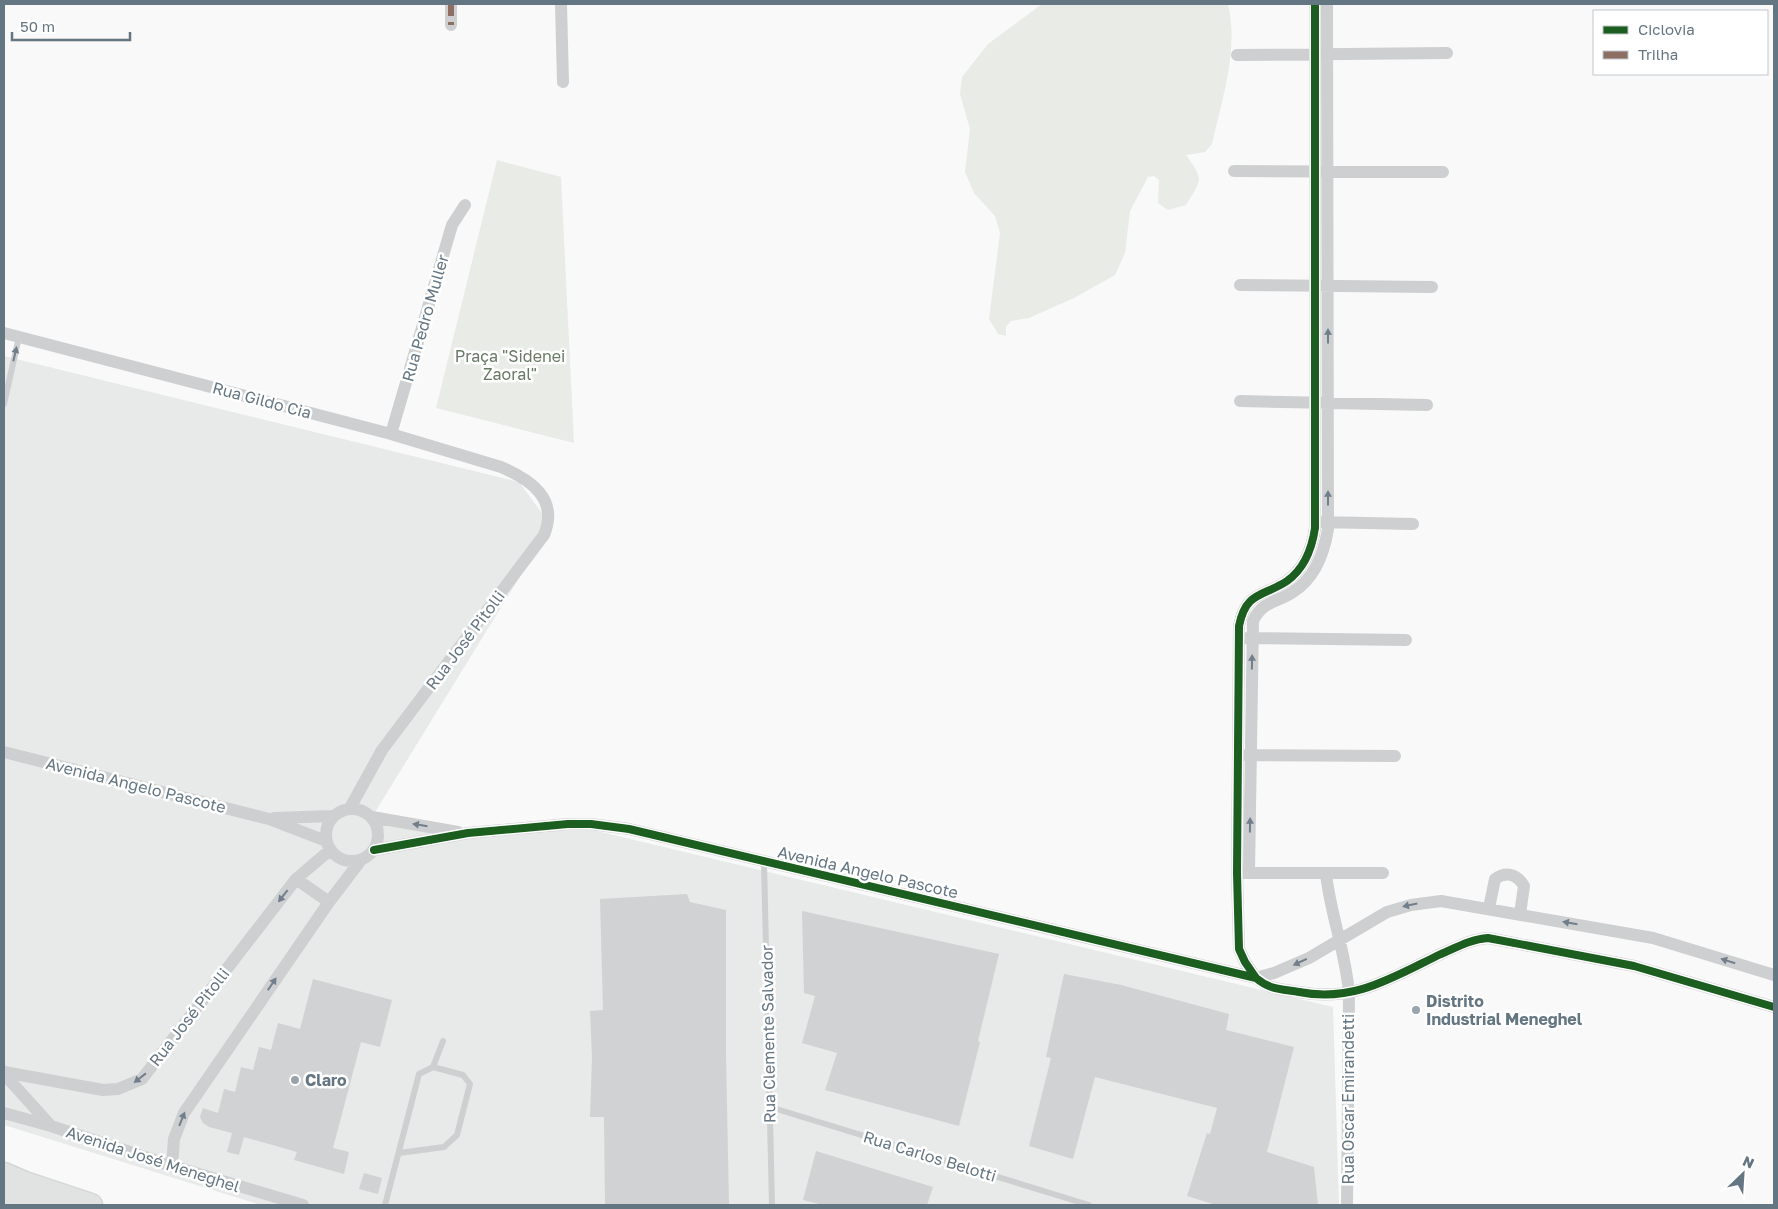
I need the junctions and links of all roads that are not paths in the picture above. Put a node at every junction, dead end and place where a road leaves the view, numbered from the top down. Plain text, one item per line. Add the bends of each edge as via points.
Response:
1 (451, 4) edge
2 (561, 4) edge
3 (1315, 4) edge
4 (1327, 4) edge
5 (451, 25) dead end
6 (1447, 53) dead end
7 (1321, 54) junction
8 (1237, 55) dead end
9 (563, 82) dead end
10 (1234, 171) dead end
11 (1321, 171) junction
12 (1443, 172) dead end
13 (464, 206) dead end
14 (1240, 285) dead end
15 (1321, 286) junction
16 (1432, 288) dead end
17 (4, 334) edge
18 (19, 337) junction
19 (1240, 401) dead end
20 (1321, 403) junction
21 (4, 404) edge
22 (1427, 405) dead end
23 (391, 434) junction
24 (519, 474) joint
25 (1321, 522) junction
26 (1413, 524) dead end
27 (1246, 638) junction
28 (1406, 640) dead end
29 (4, 752) edge
30 (1244, 755) junction
31 (1395, 756) dead end
32 (350, 808) junction
33 (333, 816) junction
34 (372, 817) junction
35 (269, 819) junction
36 (468, 833) junction
37 (328, 845) junction
38 (374, 850) junction
39 (361, 860) junction
40 (764, 862) junction
41 (1383, 872) dead end
42 (1243, 873) junction
43 (1326, 873) junction
44 (296, 879) junction
45 (329, 902) junction
46 (1489, 908) junction
47 (1520, 914) junction
48 (1340, 939) junction
49 (1774, 975) edge
50 (1256, 978) junction
51 (1349, 994) junction
52 (1774, 1007) edge
53 (443, 1041) dead end
54 (433, 1067) junction
55 (4, 1073) edge
56 (770, 1107) junction
57 (4, 1113) edge
58 (51, 1126) junction
59 (399, 1153) junction
60 (172, 1166) junction
61 (4, 1174) edge
62 (4, 1194) edge
63 (47, 1205) edge
64 (91, 1205) edge
65 (303, 1205) edge
66 (385, 1205) edge
67 (772, 1205) edge
68 (1089, 1205) edge
69 (1347, 1205) edge

1 - 5 street
2 - 9 street
3 - 7 street
4 - 7 street
6 - 7 street
7 - 8 street
7 - 11 street
10 - 11 street
11 - 12 street
11 - 15 street
13 - 23 street, Rua Pedro Muller via 452,225
14 - 15 street
15 - 16 street
15 - 20 street
17 - 18 street, Rua Gildo Cia
21 -> 18 lane
18 - 23 street, Rua Gildo Cia
19 - 20 street
20 - 22 street
20 - 25 street
23 - 24 street, Rua Gildo Cia
24 - 32 street, Rua José Pitolli via 538,491 546,504 550,514 544,535 382,750
25 - 26 street
25 - 27 street via 1306,559 1293,576 1250,602 1241,618
27 - 28 street
27 - 30 street
29 - 35 street, Avenida Angelo Pascote
30 - 31 street
30 - 42 street
32 - 33 street
32 - 34 street via 362,810
33 - 35 street, Avenida Angelo Pascote
33 - 37 street via 326,832
36 -> 34 street, Avenida Angelo Pascote
34 - 38 street via 379,833
35 - 37 street, Avenida Angelo Pascote
36 - 38 street, Avenida Angelo Pascote
36 - 40 street, Avenida Angelo Pascote via 591,824 629,829
37 - 39 street via 338,858 350,862
37 - 44 street, Rua José Pitolli
38 - 39 street
39 - 45 street
40 - 50 street, Avenida Angelo Pascote
40 - 56 lane, Rua Clemente Salvador
41 - 43 street
42 - 43 street
42 - 50 street via 1239,949
43 - 48 street, Rua Oscar Emirandetti via 1328,895
44 - 45 street
44 -> 55 street, Rua José Pitolli via 142,1079 118,1089 103,1090
60 -> 45 street via 174,1140 184,1113
46 - 47 street
46 - 47 street via 1495,879 1509,874 1524,886
46 -> 48 street via 1441,901 1411,904 1387,912
49 -> 47 street via 1653,938
48 -> 50 street via 1309,958
48 - 51 street, Rua Oscar Emirandetti
50 - 51 street, Avenida Angelo Pascote via 1266,986 1314,995
51 - 52 street, Avenida Angelo Pascote via 1379,984 1468,942 1488,938 1634,966
51 - 69 street, Rua Oscar Emirandetti
53 - 54 lane
54 - 59 lane via 419,1074
54 - 59 lane via 463,1075 470,1084 458,1135 444,1147
55 - 58 street
56 - 67 lane, Rua Clemente Salvador
56 - 68 lane, Rua Carlos Belotti
57 - 58 street, Avenida José Meneghel
58 - 60 street, Avenida José Meneghel
59 - 66 lane
60 - 65 street, Avenida José Meneghel
61 - 64 highway
62 - 63 highway

